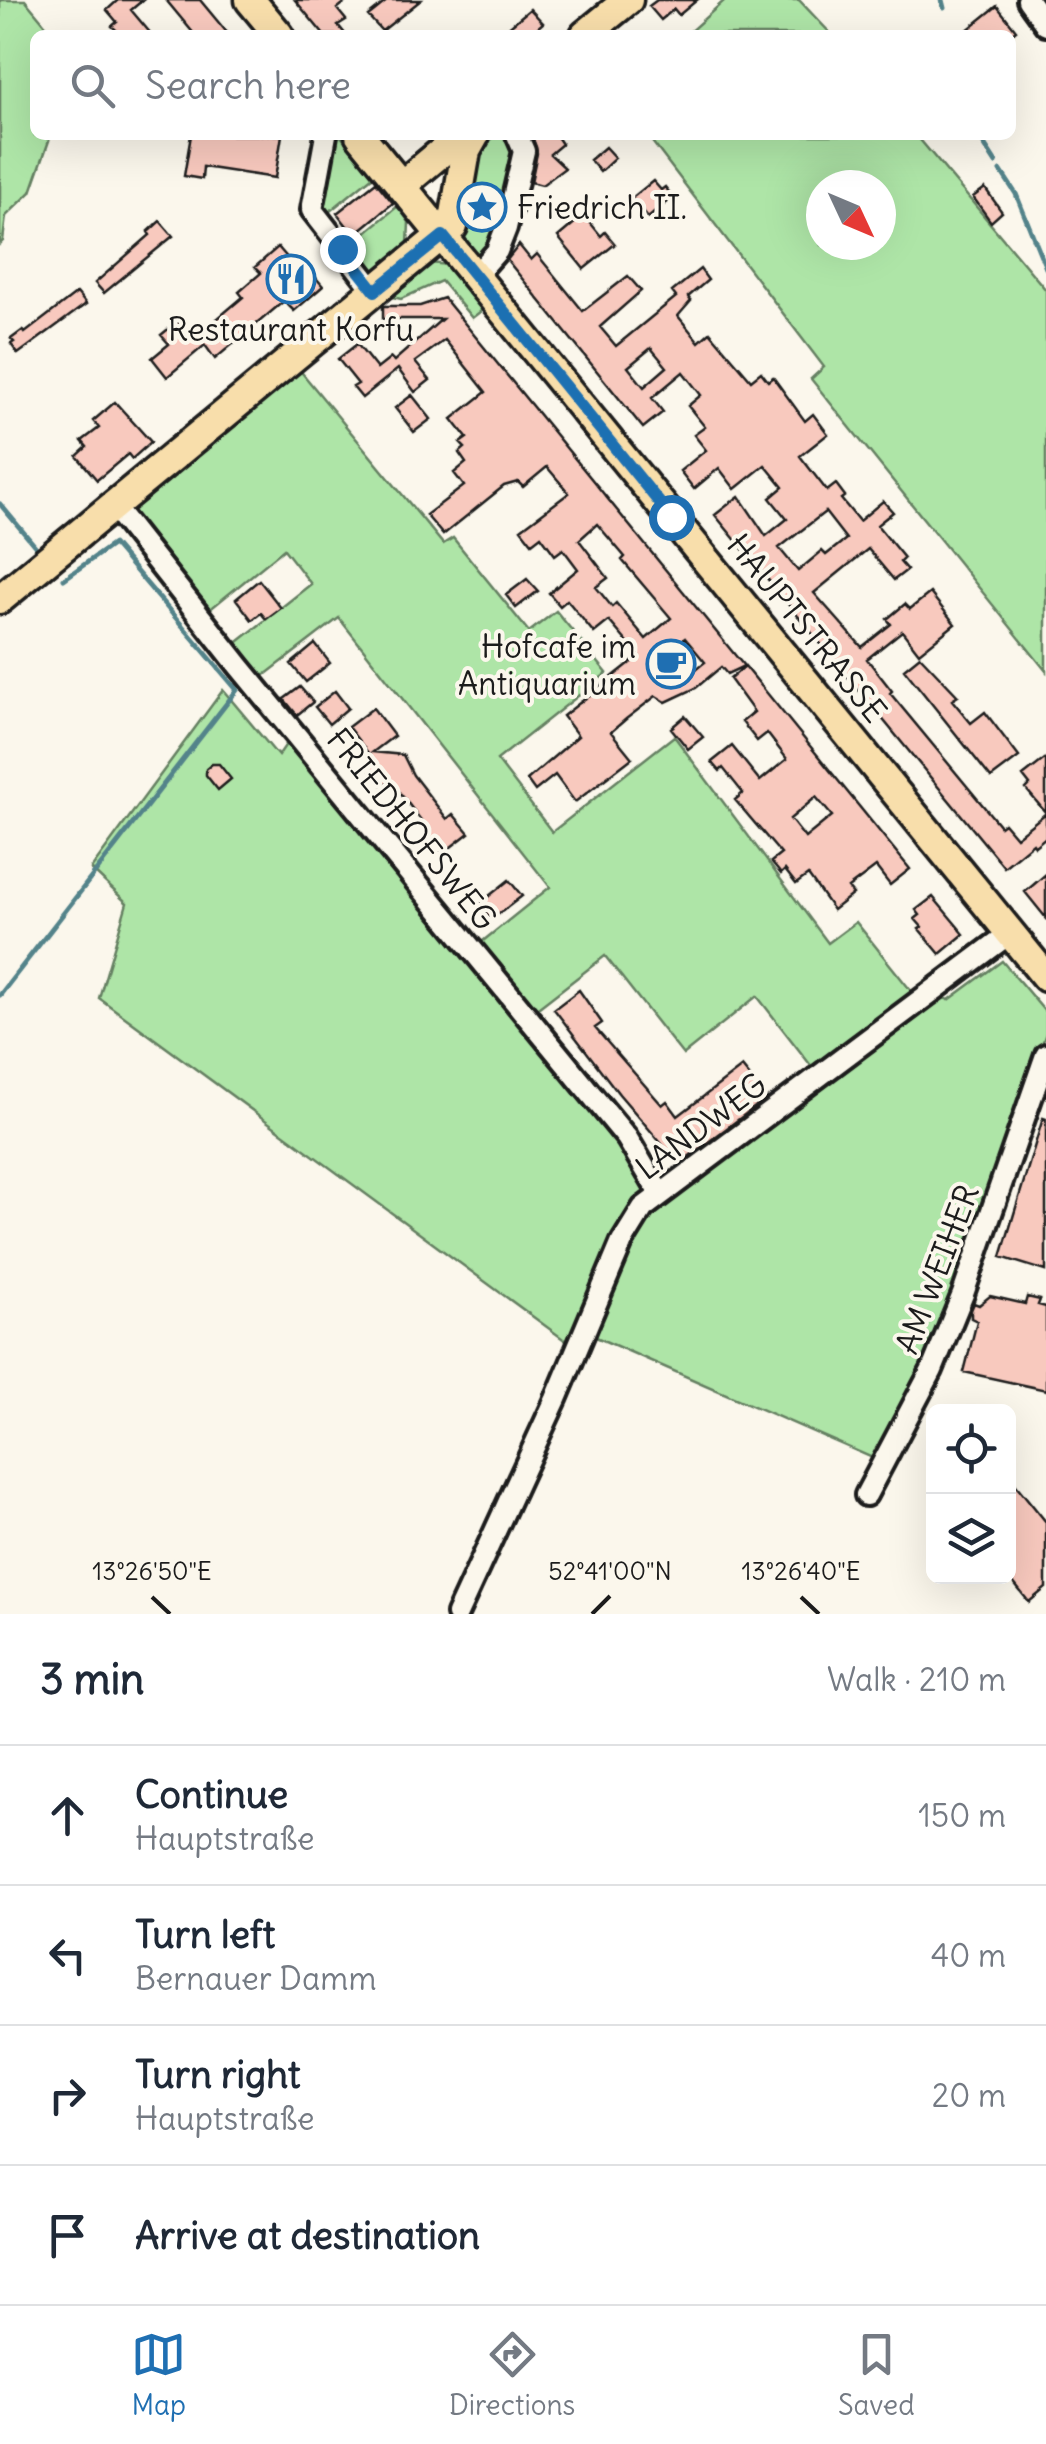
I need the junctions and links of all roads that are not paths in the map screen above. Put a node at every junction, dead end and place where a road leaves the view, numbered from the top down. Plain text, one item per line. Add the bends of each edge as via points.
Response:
1 (250, 0) edge
2 (628, 0) edge
3 (1028, 0) edge
4 (1046, 25) edge
5 (274, 30) edge
6 (591, 30) edge
7 (325, 140) edge
8 (364, 140) edge
9 (457, 140) edge
10 (472, 140) edge
11 (519, 140) edge
12 (460, 184) junction
13 (408, 193) junction
14 (443, 236) junction
15 (476, 276) junction
16 (375, 291) junction
17 (112, 506) junction
18 (0, 598) edge
19 (1010, 933) junction
20 (1046, 977) edge
21 (1046, 1055) edge
22 (1042, 1080) edge
23 (660, 1194) junction
24 (866, 1495) dead end
25 (456, 1614) edge

1 - 5 main road
2 - 6 main road
3 - 4 street
7 - 16 street via 312,210
8 - 13 main road, HAUPTSTRASSE
9 - 13 main road
10 - 12 main road
11 - 15 street via 524,151 506,228
12 - 13 main road via 439,199
12 - 14 main road via 454,226
13 - 14 main road, HAUPTSTRASSE
14 - 15 main road, HAUPTSTRASSE
14 - 16 main road
15 - 19 main road, HAUPTSTRASSE
16 - 17 main road
17 - 18 main road
17 - 23 street, FRIEDHOFSWEG via 626,1138
19 - 20 main road, HAUPTSTRASSE
19 - 23 street, LANDWEG
21 - 22 street, AM WEIHER
22 - 24 street, AM WEIHER via 932,1370
23 - 25 street, LANDWEG via 622,1242

